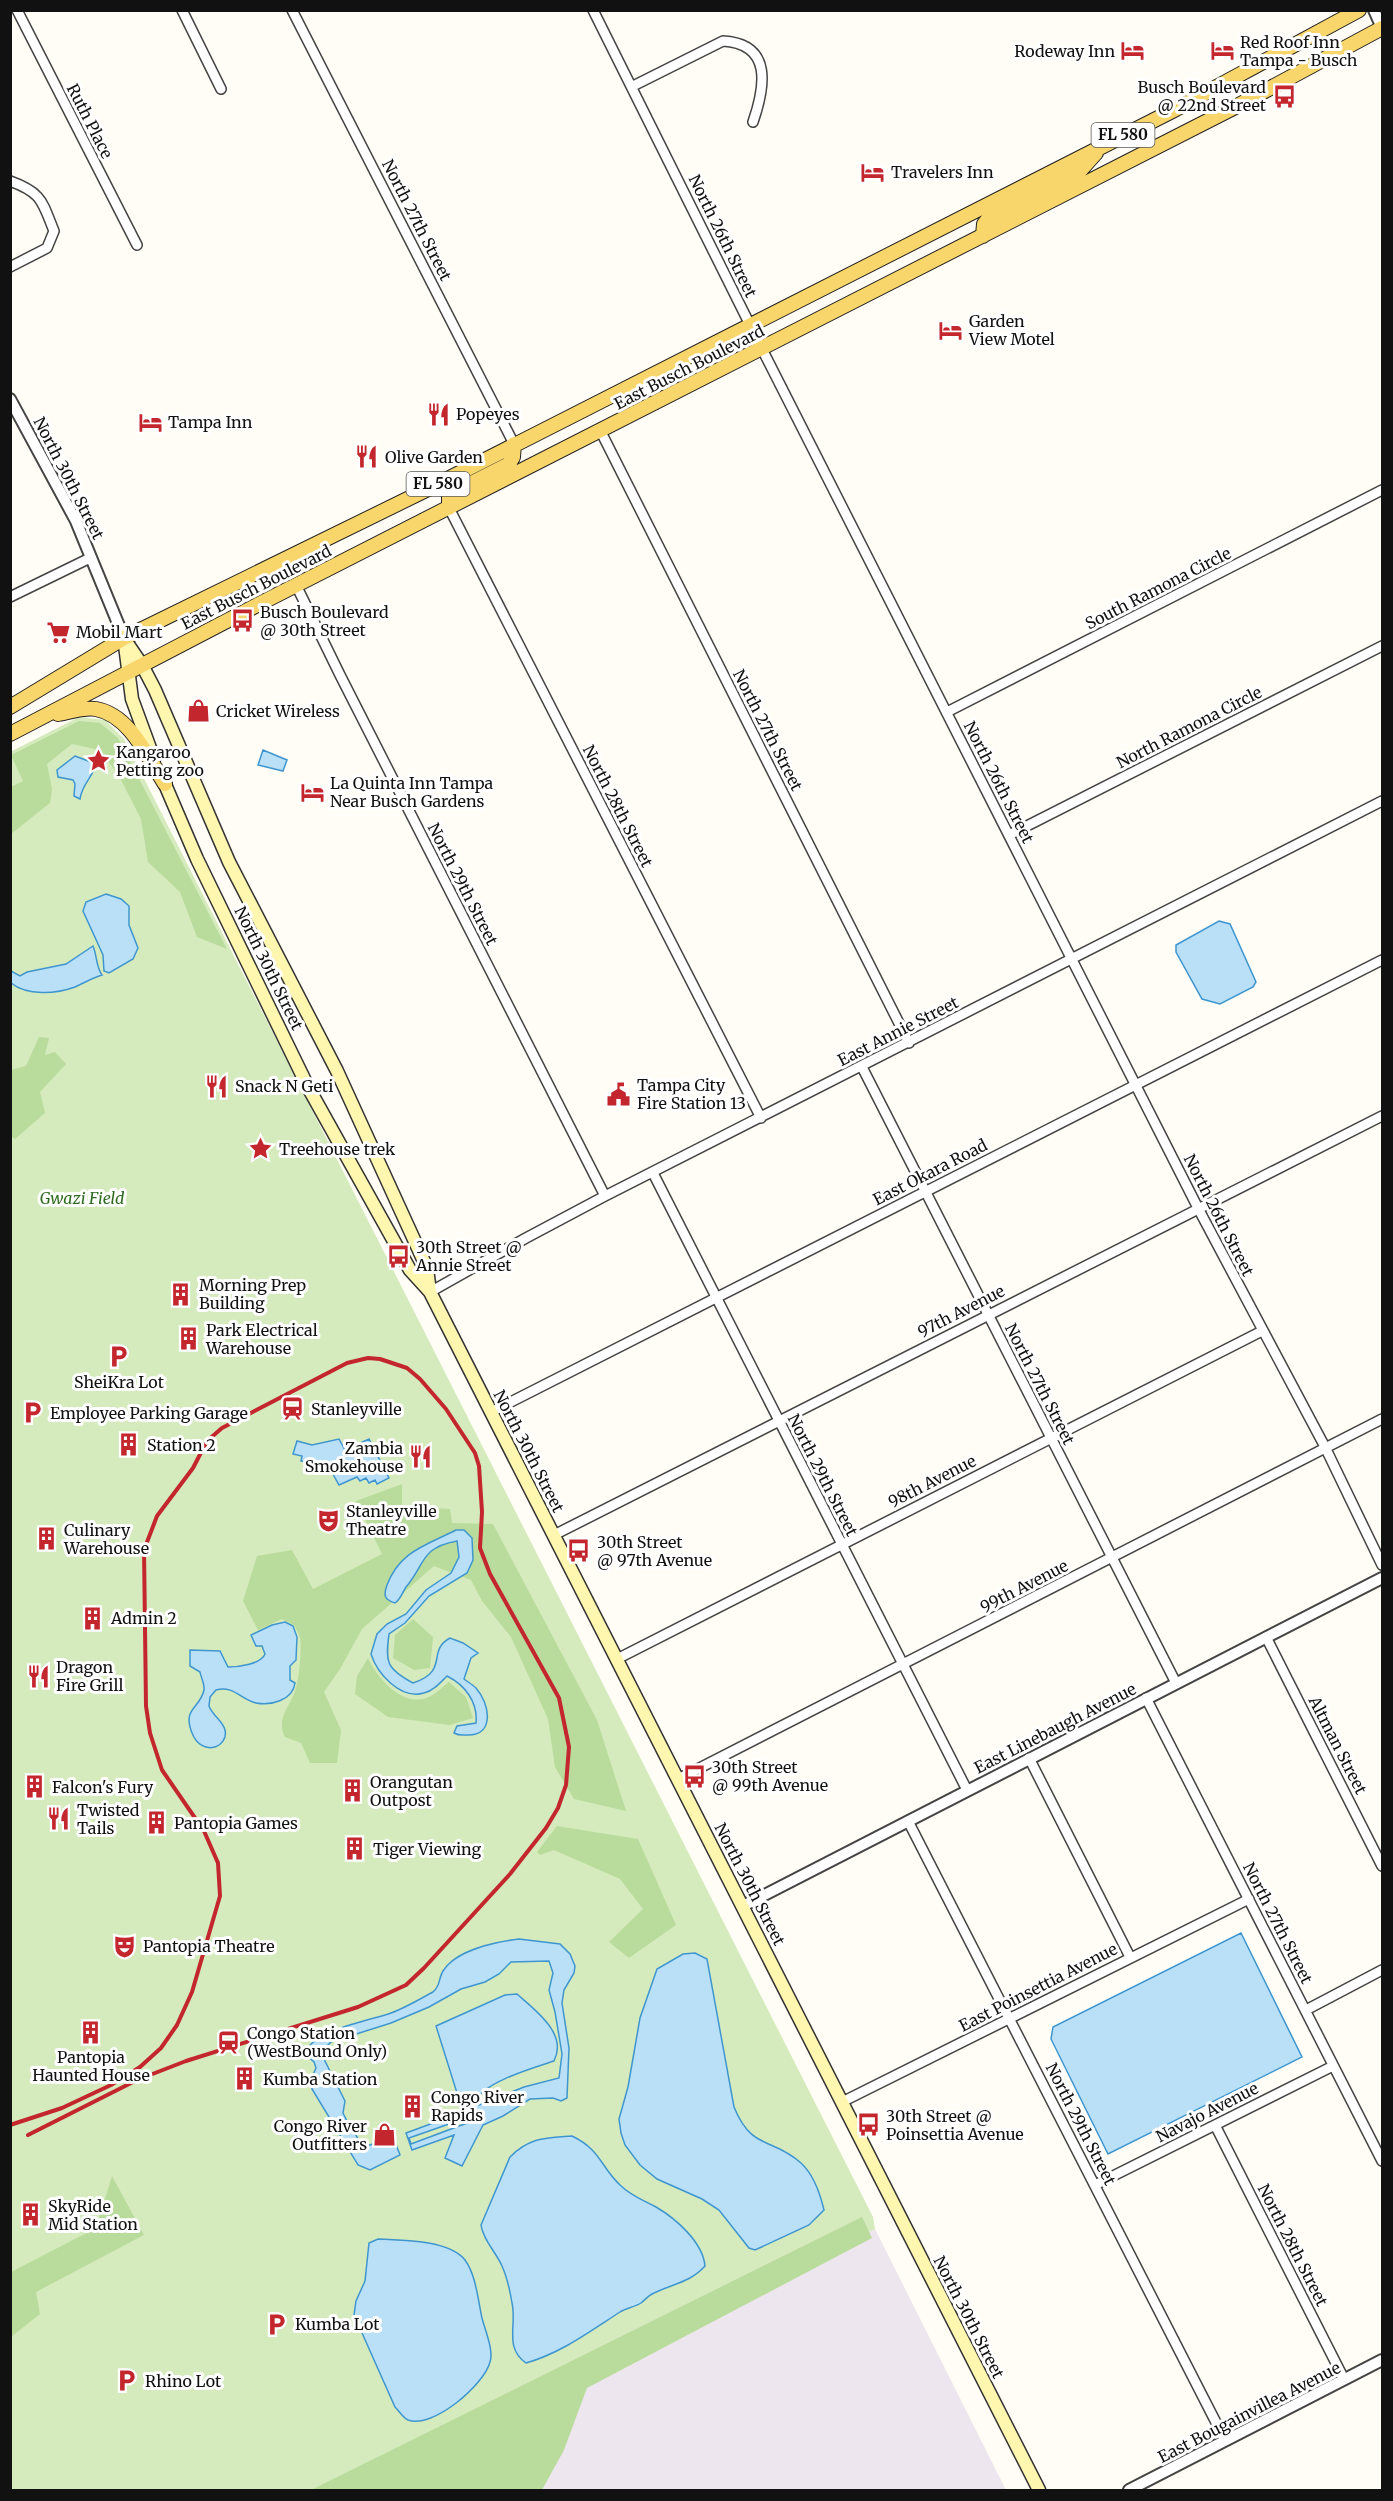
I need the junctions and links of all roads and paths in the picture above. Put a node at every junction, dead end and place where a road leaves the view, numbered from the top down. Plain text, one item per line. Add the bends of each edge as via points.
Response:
1 (17, 10) edge
2 (182, 10) edge
3 (292, 10) edge
4 (593, 10) edge
5 (1359, 10) edge
6 (1374, 10) edge
7 (1382, 28) edge
8 (633, 86) junction
9 (221, 88) dead end
10 (753, 122) dead end
11 (1104, 145) junction
12 (10, 181) edge
13 (983, 236) junction
14 (137, 245) dead end
15 (10, 267) edge
16 (750, 325) junction
17 (762, 349) junction
18 (10, 399) edge
19 (600, 430) junction
20 (514, 444) junction
21 (1383, 490) edge
22 (449, 508) junction
23 (90, 558) junction
24 (296, 585) junction
25 (10, 597) edge
26 (124, 638) junction
27 (1383, 646) edge
28 (142, 665) junction
29 (127, 672) junction
30 (10, 707) edge
31 (947, 712) junction
32 (44, 716) junction
33 (10, 734) edge
34 (165, 784) junction
35 (1383, 801) edge
36 (1009, 835) junction
37 (1073, 959) junction
38 (1383, 960) edge
39 (909, 1043) junction
40 (862, 1067) junction
41 (1137, 1085) junction
42 (1383, 1116) edge
43 (761, 1118) junction
44 (653, 1173) junction
45 (925, 1191) junction
46 (605, 1196) junction
47 (1199, 1210) junction
48 (430, 1292) junction
49 (714, 1297) junction
50 (988, 1314) junction
51 (1262, 1331) junction
52 (491, 1412) junction
53 (1383, 1419) edge
54 (779, 1421) junction
55 (1051, 1438) junction
56 (1325, 1448) junction
57 (554, 1535) junction
58 (842, 1544) junction
59 (1113, 1557) junction
60 (1383, 1565) edge
61 (1383, 1578) edge
62 (1266, 1637) junction
63 (617, 1659) junction
64 (903, 1664) junction
65 (1176, 1683) junction
66 (1146, 1698) junction
67 (1029, 1758) junction
68 (678, 1779) junction
69 (967, 1790) junction
70 (908, 1821) junction
71 (1383, 1866) edge
72 (1249, 1899) junction
73 (743, 1906) junction
74 (1130, 1957) junction
75 (1383, 1970) edge
76 (1306, 2010) junction
77 (1010, 2018) junction
78 (1333, 2066) junction
79 (842, 2102) junction
80 (1215, 2125) junction
81 (1383, 2161) edge
82 (1095, 2186) junction
83 (1383, 2360) edge
84 (1344, 2379) junction
85 (1225, 2440) junction
86 (1039, 2490) edge
87 (1129, 2490) edge

1 - 14 street, Ruth Place
2 - 9 street
3 - 20 street, North 27th Street
4 - 8 street, North 26th Street
5 - 11 main road, East Busch Boulevard / FL 580
6 - 7 street
7 - 13 main road, East Busch Boulevard / FL 580
8 - 10 street via 723,41 739,42 752,51 764,77
8 - 16 street, North 26th Street
11 - 13 main road via 1078,173 988,219
11 - 16 main road, East Busch Boulevard / FL 580
12 - 15 street via 27,187 40,198 54,231 47,248
13 - 17 main road, East Busch Boulevard / FL 580
16 - 17 street, North 26th Street
16 - 20 main road, East Busch Boulevard / FL 580
17 - 19 main road, East Busch Boulevard / FL 580
17 - 31 street, North 26th Street
18 - 23 street, North 30th Street via 76,521
19 - 22 main road, East Busch Boulevard / FL 580
19 - 39 street, North 27th Street
20 - 22 main road via 508,464 451,494
20 - 26 main road, East Busch Boulevard / FL 580
21 - 31 street, South Ramona Circle
22 - 24 main road, East Busch Boulevard / FL 580
22 - 43 street, North 28th Street
23 - 25 street
23 - 26 street, North 30th Street
24 - 28 main road, East Busch Boulevard / FL 580
24 - 46 street, North 29th Street
26 - 28 main road, North 30th Street
26 - 29 main road, North 30th Street
26 - 30 main road, East Busch Boulevard / FL 580
27 - 36 street, North Ramona Circle
28 - 29 main road, East Busch Boulevard / FL 580
28 - 48 main road, North 30th Street via 229,862 342,1082 427,1268
29 - 32 main road, East Busch Boulevard / FL 580
29 - 34 main road, North 30th Street via 132,699
31 - 36 street, North 26th Street
32 - 33 main road, East Busch Boulevard / FL 580
32 - 34 main road via 94,708 105,712 124,724
34 - 48 main road, North 30th Street via 197,859 308,1087 410,1270
35 - 37 street, East Annie Street
36 - 37 street, North 26th Street
37 - 39 street, East Annie Street
37 - 41 street, North 26th Street
38 - 41 street, East Okara Road
39 - 40 street, East Annie Street
40 - 43 street, East Annie Street
40 - 45 street, North 27th Street
41 - 45 street, East Okara Road
41 - 47 street, North 26th Street
42 - 47 street, 97th Avenue
43 - 44 street, East Annie Street
44 - 46 street, East Annie Street
44 - 49 street, North 29th Street
45 - 49 street, East Okara Road
45 - 50 street, North 27th Street
46 - 48 street, East Annie Street
47 - 50 street, 97th Avenue
47 - 51 street, North 26th Street
48 - 52 main road, North 30th Street
49 - 52 street, East Okara Road
49 - 54 street, North 29th Street
50 - 54 street, 97th Avenue
50 - 55 street, North 27th Street
51 - 55 street, 98th Avenue
51 - 56 street, North 26th Street
52 - 57 main road, North 30th Street
53 - 56 street, 99th Avenue
54 - 57 street, 97th Avenue
54 - 58 street, North 29th Street
55 - 58 street, 98th Avenue
55 - 59 street, North 27th Street
56 - 59 street, 99th Avenue
56 - 60 street, North 26th Street
57 - 63 main road, North 30th Street
58 - 63 street, 98th Avenue
58 - 64 street, North 29th Street
59 - 64 street, 99th Avenue
59 - 65 street, North 27th Street
61 - 62 street, East Linebaugh Avenue
62 - 65 street, East Linebaugh Avenue
62 - 71 street, Altman Street
63 - 68 main road, North 30th Street
64 - 68 street, 99th Avenue
64 - 69 street, North 29th Street
65 - 66 street, East Linebaugh Avenue
66 - 67 street, East Linebaugh Avenue
66 - 72 street, North 27th Street
67 - 69 street, East Linebaugh Avenue
67 - 74 street
68 - 73 main road, North 30th Street
69 - 70 street, East Linebaugh Avenue
70 - 73 street, East Linebaugh Avenue
70 - 77 street, North 29th Street
72 - 74 street, East Poinsettia Avenue
72 - 76 street, North 27th Street
73 - 79 main road, North 30th Street
74 - 77 street, East Poinsettia Avenue
75 - 76 street
76 - 78 street, North 27th Street
77 - 79 street, East Poinsettia Avenue
77 - 82 street, North 29th Street
78 - 80 street, Navajo Avenue
78 - 81 street, North 27th Street
79 - 86 main road, North 30th Street
80 - 82 street, Navajo Avenue
80 - 84 street, North 28th Street
82 - 85 street, North 29th Street
83 - 84 street, East Bougainvillea Avenue
84 - 85 street, East Bougainvillea Avenue
85 - 87 street, East Bougainvillea Avenue

